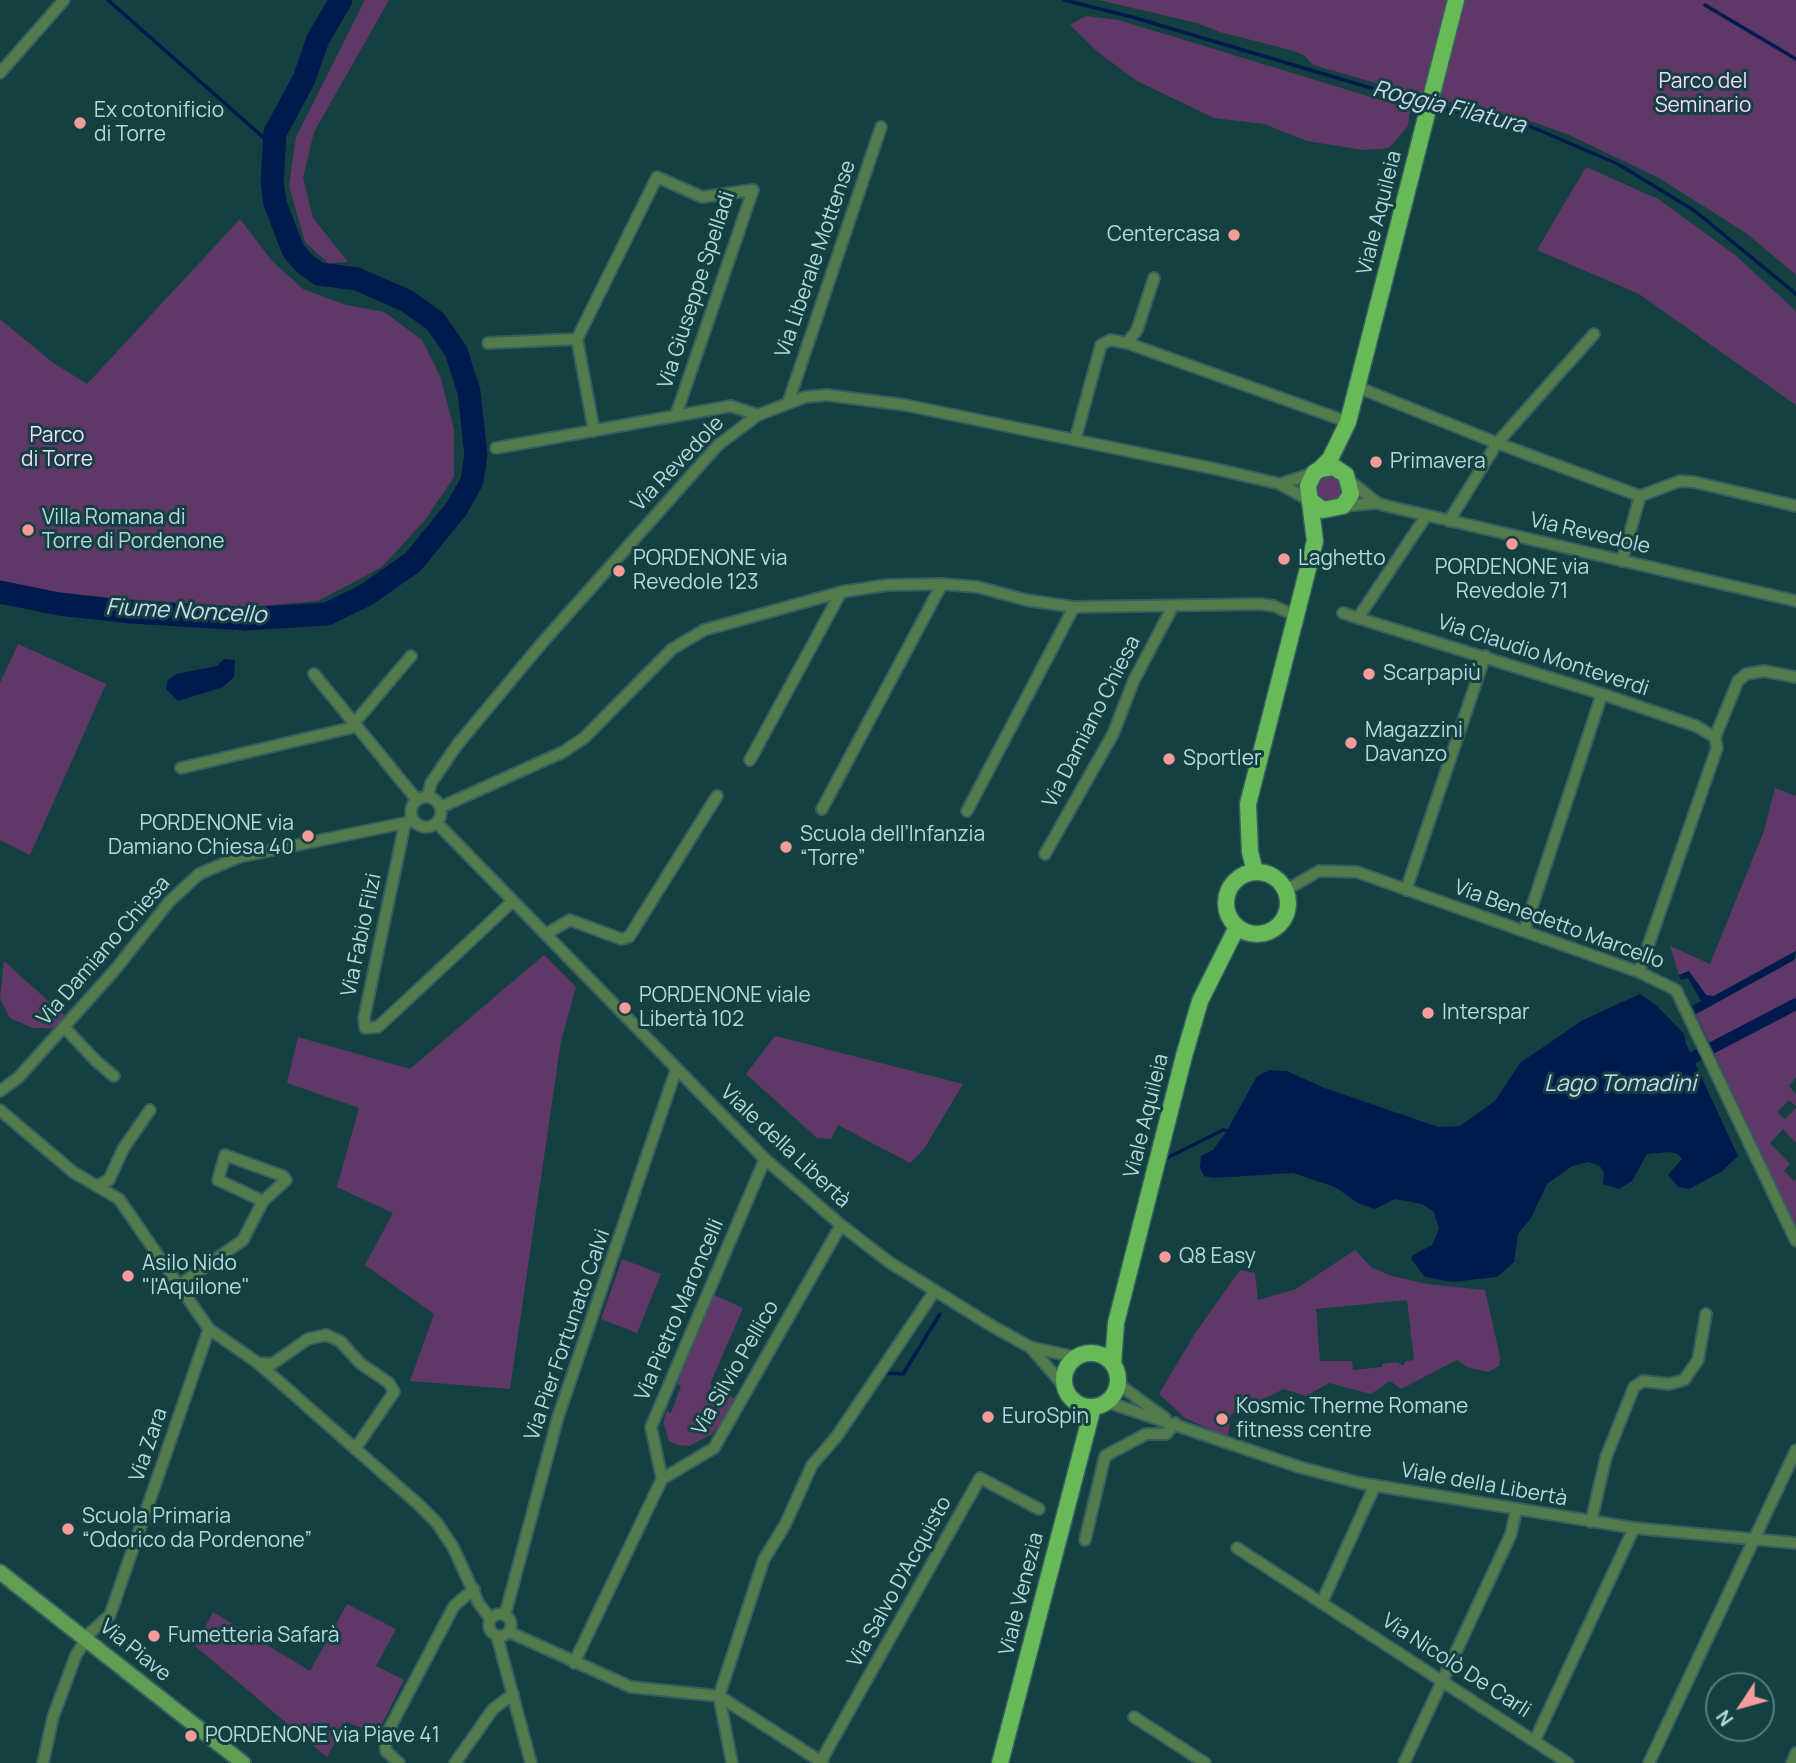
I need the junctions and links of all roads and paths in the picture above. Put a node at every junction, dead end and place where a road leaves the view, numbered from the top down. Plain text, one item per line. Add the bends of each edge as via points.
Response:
1 (64, 0) edge
2 (1456, 0) edge
3 (0, 73) edge
4 (881, 127) dead end
5 (1154, 278) dead end
6 (1594, 334) dead end
7 (577, 339) junction
8 (488, 343) dead end
9 (1127, 343) junction
10 (1357, 387) junction
11 (788, 403) junction
12 (676, 415) junction
13 (758, 415) junction
14 (1346, 429) junction
15 (594, 431) junction
16 (1075, 440) junction
17 (1497, 443) junction
18 (496, 448) dead end
19 (1317, 471) junction
20 (1348, 478) junction
21 (1280, 484) junction
22 (1640, 496) junction
23 (1311, 501) junction
24 (1377, 503) junction
25 (1796, 506) edge
26 (1340, 508) junction
27 (1426, 516) junction
28 (1449, 521) junction
29 (1315, 541) junction
30 (1622, 561) junction
31 (942, 584) junction
32 (841, 592) junction
33 (1796, 601) edge
34 (1173, 606) junction
35 (1074, 607) junction
36 (1343, 613) dead end
37 (1296, 616) junction
38 (1358, 618) junction
39 (411, 656) dead end
40 (1485, 656) junction
41 (314, 674) dead end
42 (1796, 677) edge
43 (1602, 694) junction
44 (354, 724) junction
45 (1715, 737) junction
46 (750, 760) dead end
47 (181, 768) dead end
48 (428, 796) junction
49 (717, 796) dead end
50 (416, 800) junction
51 (441, 807) junction
52 (822, 809) dead end
53 (967, 811) dead end
54 (409, 822) junction
55 (437, 823) junction
56 (1045, 854) dead end
57 (1255, 872) junction
58 (1286, 890) junction
59 (1406, 890) junction
60 (513, 901) junction
61 (1237, 928) junction
62 (1524, 931) junction
63 (546, 934) junction
64 (1639, 972) junction
65 (64, 1027) junction
66 (676, 1070) junction
67 (114, 1076) dead end
68 (0, 1091) edge
69 (0, 1110) edge
70 (150, 1110) dead end
71 (765, 1159) junction
72 (99, 1185) junction
73 (263, 1200) junction
74 (841, 1225) junction
75 (1796, 1241) edge
76 (181, 1284) junction
77 (934, 1292) junction
78 (1706, 1314) dead end
79 (1116, 1323) junction
80 (209, 1329) junction
81 (1030, 1347) junction
82 (1080, 1355) junction
83 (258, 1363) junction
84 (1113, 1364) junction
85 (1118, 1384) junction
86 (1064, 1386) junction
87 (1076, 1403) junction
88 (1100, 1405) junction
89 (1171, 1422) junction
90 (1084, 1436) junction
91 (355, 1449) junction
92 (1796, 1450) edge
93 (662, 1479) junction
94 (1375, 1485) junction
95 (1039, 1508) dead end
96 (1517, 1511) junction
97 (1591, 1522) junction
98 (1634, 1528) junction
99 (1753, 1539) junction
100 (1085, 1540) dead end
101 (1796, 1543) edge
102 (1237, 1548) dead end
103 (0, 1572) edge
104 (474, 1589) junction
105 (1322, 1602) junction
106 (505, 1615) junction
107 (490, 1618) junction
108 (509, 1632) junction
109 (497, 1636) junction
110 (85, 1638) junction
111 (574, 1663) junction
112 (1443, 1679) junction
113 (513, 1694) junction
114 (719, 1696) junction
115 (1134, 1717) dead end
116 (1535, 1741) junction
117 (1796, 1753) edge
118 (822, 1762) edge
119 (43, 1763) edge
120 (243, 1763) edge
121 (399, 1763) edge
122 (455, 1763) edge
123 (531, 1763) edge
124 (732, 1763) edge
125 (1000, 1763) edge
126 (1205, 1763) edge
127 (1404, 1763) edge
128 (1568, 1763) edge
129 (1649, 1763) edge
130 (1792, 1763) edge

1 - 3 street
2 - 10 main road, Viale Aquileia
4 - 11 street, Via Liberale Mottense
5 - 9 street via 1137,330
6 - 17 street
7 - 8 street
7 - 12 street, Via Giuseppe Spelladi via 657,177 702,197 753,190
7 - 15 street
9 - 14 street
9 - 16 street via 1110,340 1101,345
10 - 14 main road, Viale Aquileia
10 - 17 street
11 - 13 street, Via Revedole
11 - 16 street, Via Revedole via 805,397 837,396 905,405
12 - 13 street via 731,406
12 - 15 street
13 - 48 street, Via Revedole via 718,446 551,633 457,745 430,783
14 - 19 main road, Viale Aquileia
14 - 20 main road, Viale Aquileia
15 - 18 street
16 - 21 street, Via Revedole
17 - 22 street
17 - 28 street
19 - 20 main road via 1334,467
19 - 21 street
19 - 23 main road, Viale Aquileia via 1308,486
20 - 24 street, Via Revedole
20 - 26 main road, Viale Aquileia via 1351,494
21 - 23 street, Via Revedole
22 - 25 street via 1680,481
22 - 30 street
23 - 26 main road via 1323,510
23 - 29 main road, Viale Aquileia
24 - 26 street, Via Revedole
24 - 27 street, Via Revedole
26 - 29 main road, Viale Aquileia
27 - 28 street, Via Revedole
27 - 38 street
28 - 30 street, Via Revedole
29 - 37 main road, Viale Aquileia
30 - 33 street, Via Revedole
31 - 32 street, Via Damiano Chiesa
31 - 35 street, Via Damiano Chiesa
31 - 52 street
32 - 46 street
32 - 51 street, Via Damiano Chiesa via 704,630 672,649 584,738
34 - 35 street, Via Damiano Chiesa
34 - 37 street, Via Damiano Chiesa via 1274,606
34 - 56 street, Via Damiano Chiesa via 1134,680 1113,734
35 - 53 street
36 - 38 street, Via Claudio Monteverdi
37 - 57 main road, Viale Aquileia via 1248,804
38 - 40 street, Via Claudio Monteverdi
39 - 44 street
40 - 43 street, Via Claudio Monteverdi
40 - 59 street
41 - 44 street
42 - 45 street via 1764,671 1746,674 1738,681
43 - 45 street, Via Claudio Monteverdi via 1696,726
43 - 62 street
44 - 47 street via 344,731
44 - 50 street
45 - 64 street via 1717,748
48 - 50 street
48 - 51 street
49 - 63 street via 629,937 621,939 570,920
50 - 54 street
51 - 55 street
54 - 55 street via 424,827
54 - 60 street, Via Fabio Filzi via 365,1028 378,1027
54 - 65 street, Via Damiano Chiesa via 239,857 199,874 169,902
55 - 60 street, Viale della Libertà
57 - 58 main road via 1270,875
57 - 61 main road via 1237,879 1228,891 1228,913
58 - 59 street, Via Benedetto Marcello via 1319,871 1339,869
58 - 61 main road via 1288,911 1272,931 1253,934
59 - 62 street, Via Benedetto Marcello
60 - 63 street, Viale della Libertà
61 - 79 main road, Viale Aquileia via 1200,1001
62 - 64 street, Via Benedetto Marcello
63 - 66 street, Viale della Libertà
64 - 75 street, Via Benedetto Marcello via 1676,990
65 - 67 street
65 - 68 street, Via Damiano Chiesa via 18,1078
66 - 71 street, Viale della Libertà
66 - 106 street, Via Pier Fortunato Calvi via 558,1417
69 - 72 street via 73,1172
70 - 72 street via 123,1149 109,1180
71 - 74 street, Viale della Libertà
71 - 93 street, Via Pietro Maroncelli via 651,1427
72 - 76 street via 127,1208
73 - 73 street via 283,1186 284,1176 226,1155 218,1180
73 - 76 street via 243,1240
74 - 77 street, Viale della Libertà
74 - 93 street, Via Silvio Pellico via 715,1448
76 - 80 street
77 - 81 street, Viale della Libertà
77 - 114 street via 813,1465 764,1559
78 - 97 street via 1698,1360 1684,1380 1669,1384 1643,1381 1634,1387 1606,1457
79 - 82 main road
79 - 84 main road, Viale Aquileia
80 - 83 street
80 - 110 street, Via Zara via 110,1615
81 - 82 street, Viale della Libertà
81 - 86 street, Viale della Libertà
82 - 84 main road via 1104,1356
82 - 86 main road via 1065,1370
83 - 91 street
83 - 91 street via 272,1364 309,1339 326,1335 340,1341 360,1363 389,1383 394,1392
84 - 85 main road, Viale Aquileia
85 - 88 main road
85 - 89 street, Viale della Libertà
86 - 87 main road
87 - 88 main road
87 - 90 main road, Viale Venezia
88 - 89 street, Viale della Libertà
88 - 90 main road, Viale Venezia
89 - 94 street, Viale della Libertà via 1299,1467
89 - 100 street via 1166,1434 1146,1434 1105,1456
90 - 125 main road, Viale Venezia
91 - 104 street via 437,1523
92 - 99 street
93 - 111 street
94 - 96 street, Viale della Libertà
94 - 105 street
95 - 118 street, Via Salvo D'Acquisto via 981,1478
96 - 97 street, Viale della Libertà
96 - 112 street via 1511,1534
97 - 98 street, Viale della Libertà
98 - 99 street, Viale della Libertà
98 - 116 street
99 - 101 street, Viale della Libertà
99 - 129 street
102 - 105 street, Via Nicolò De Carli
103 - 110 street, Via Piave
104 - 107 street
104 - 121 street via 454,1606 385,1737 386,1751
105 - 112 street, Via Nicolò De Carli
106 - 107 street
106 - 108 street via 511,1624
107 - 109 street via 489,1629
108 - 109 street
108 - 111 street
109 - 113 street
110 - 119 street, Via Zara via 53,1717
110 - 120 street, Via Piave
111 - 114 street via 631,1686
112 - 116 street, Via Nicolò De Carli
112 - 127 street
113 - 122 street via 493,1709
113 - 123 street
114 - 118 street
114 - 124 street
115 - 126 street
116 - 128 street, Via Nicolò De Carli
117 - 130 street

